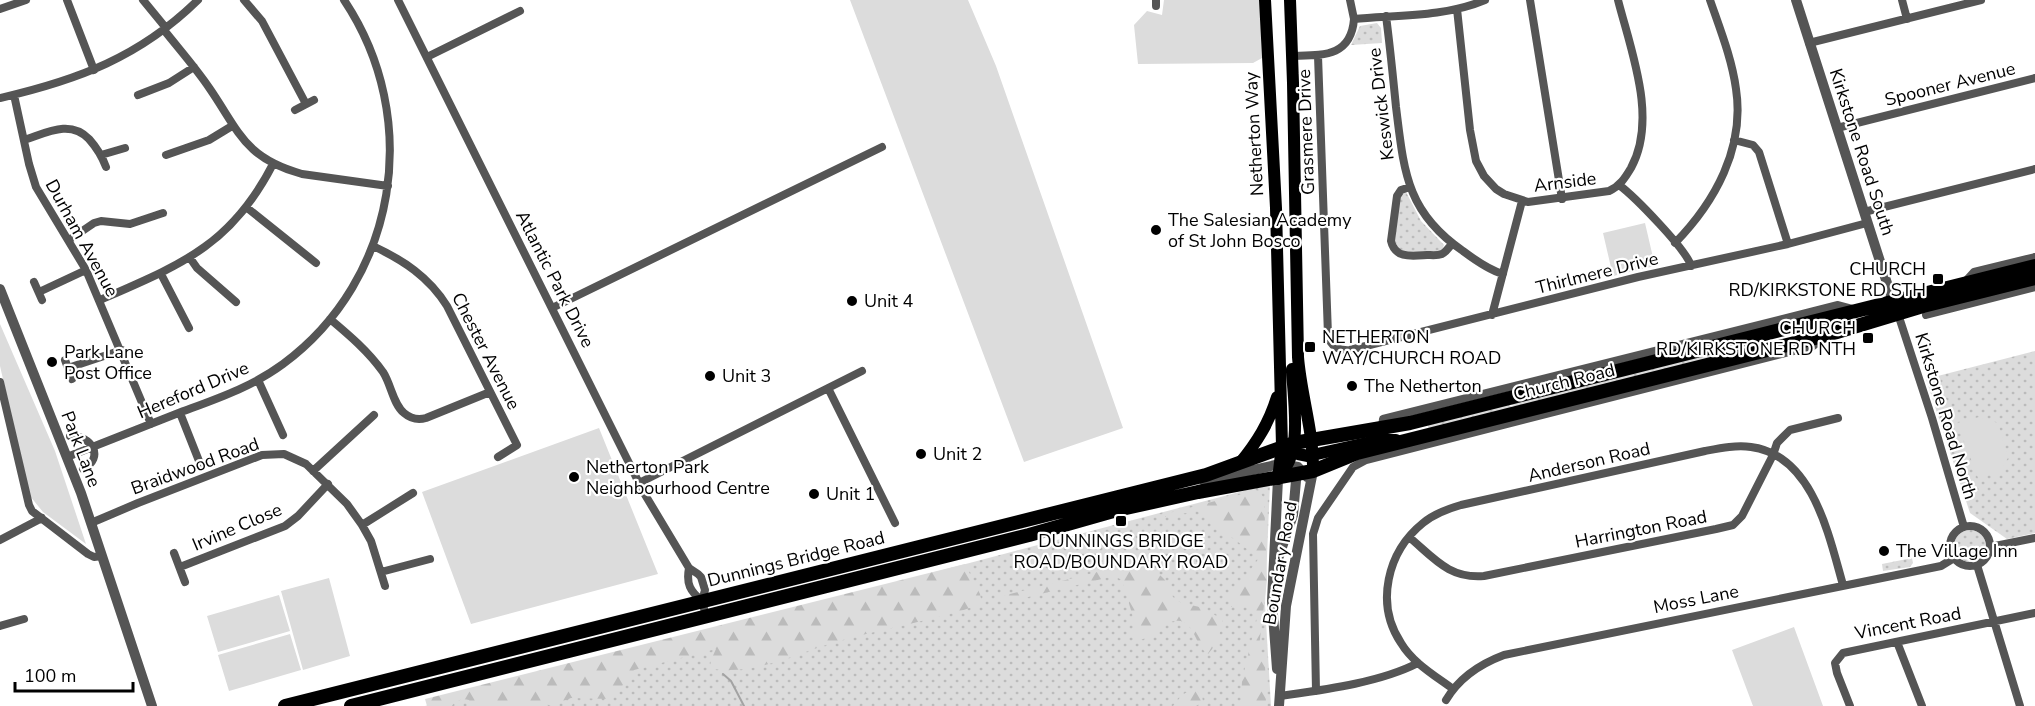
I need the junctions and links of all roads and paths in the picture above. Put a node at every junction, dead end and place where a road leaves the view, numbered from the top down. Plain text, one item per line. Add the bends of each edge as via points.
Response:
1 (26, 0) edge
2 (68, 0) edge
3 (143, 0) edge
4 (198, 0) edge
5 (244, 0) edge
6 (344, 0) edge
7 (398, 0) edge
8 (1265, 0) edge
9 (1290, 0) edge
10 (1350, 0) edge
11 (1485, 0) edge
12 (1530, 0) edge
13 (1618, 0) edge
14 (1710, 0) edge
15 (1796, 0) edge
16 (1902, 0) edge
17 (1981, 0) edge
18 (0, 9) edge
19 (1457, 9) junction
20 (520, 11) dead end
21 (1386, 16) junction
22 (1354, 19) junction
23 (1907, 19) junction
24 (165, 29) junction
25 (1809, 43) junction
26 (1292, 56) junction
27 (1318, 56) junction
28 (427, 57) junction
29 (194, 67) junction
30 (94, 70) junction
31 (2035, 78) edge
32 (15, 94) junction
33 (138, 95) dead end
34 (0, 98) edge
35 (314, 100) dead end
36 (306, 104) junction
37 (295, 110) dead end
38 (232, 126) junction
39 (1837, 128) junction
40 (24, 140) junction
41 (1734, 140) junction
42 (882, 147) dead end
43 (125, 148) dead end
44 (102, 155) junction
45 (166, 155) dead end
46 (273, 164) junction
47 (106, 167) dead end
48 (2035, 169) edge
49 (1619, 185) junction
50 (388, 186) junction
51 (1410, 187) junction
52 (1562, 199) junction
53 (1522, 201) junction
54 (246, 207) junction
55 (163, 213) dead end
56 (1865, 218) junction
57 (69, 240) junction
58 (1675, 243) junction
59 (1452, 244) junction
60 (1788, 244) junction
61 (373, 246) junction
62 (2035, 257) edge
63 (190, 258) junction
64 (316, 263) dead end
65 (1691, 266) junction
66 (2035, 266) edge
67 (86, 270) junction
68 (161, 274) junction
69 (1503, 274) junction
70 (2035, 278) edge
71 (34, 282) dead end
72 (1963, 284) junction
73 (2035, 287) edge
74 (0, 289) edge
75 (2003, 290) junction
76 (100, 300) junction
77 (236, 302) dead end
78 (1943, 305) junction
79 (552, 308) junction
80 (1895, 308) junction
81 (1492, 315) junction
82 (1926, 315) dead end
83 (330, 319) junction
84 (189, 328) dead end
85 (1298, 335) junction
86 (1827, 335) junction
87 (1336, 347) joint
88 (122, 350) junction
89 (862, 371) dead end
90 (72, 379) dead end
91 (258, 380) junction
92 (0, 382) edge
93 (828, 388) junction
94 (1280, 389) junction
95 (490, 392) junction
96 (180, 412) junction
97 (374, 415) dead end
98 (1838, 418) dead end
99 (152, 424) junction
100 (283, 435) dead end
101 (70, 436) dead end
102 (93, 447) junction
103 (1773, 454) junction
104 (498, 457) dead end
105 (67, 458) junction
106 (1294, 459) junction
107 (1240, 463) junction
108 (201, 466) dead end
109 (83, 469) dead end
110 (313, 471) junction
111 (639, 483) junction
112 (328, 484) junction
113 (1162, 484) junction
114 (414, 493) dead end
115 (42, 518) junction
116 (894, 523) dead end
117 (91, 524) junction
118 (362, 525) junction
119 (1964, 527) junction
120 (1409, 537) junction
121 (2035, 538) edge
122 (0, 540) edge
123 (1990, 547) junction
124 (174, 553) dead end
125 (102, 556) junction
126 (1954, 558) junction
127 (430, 559) dead end
128 (1977, 565) junction
129 (180, 567) junction
130 (689, 568) junction
131 (381, 572) junction
132 (1273, 577) junction
133 (185, 582) dead end
134 (1843, 585) junction
135 (385, 586) dead end
136 (704, 608) junction
137 (2035, 613) edge
138 (24, 619) dead end
139 (1993, 621) junction
140 (0, 626) edge
141 (1898, 642) junction
142 (1418, 663) junction
143 (1453, 689) junction
144 (1316, 691) junction
145 (1446, 700) dead end
146 (1279, 701) edge
147 (152, 706) edge
148 (285, 706) edge
149 (351, 706) edge
150 (1850, 706) edge
151 (1922, 706) edge
152 (2020, 706) edge

1 - 18 street
2 - 30 street
3 - 24 street
4 - 24 street
5 - 36 street via 262,21
6 - 50 street, Hereford Drive via 368,44 382,83 389,125
7 - 28 street, Atlantic Park Drive
8 - 94 main road, Netherton Way
9 - 26 main road
10 - 22 street
11 - 19 street
12 - 52 street
13 - 49 street via 1644,113 1638,151
14 - 41 street via 1737,91
15 - 25 street, Kirkstone Road South
16 - 23 street
17 - 23 street
19 - 21 street
19 - 53 street via 1476,161 1496,189
20 - 28 street
21 - 22 street
21 - 51 street, Keswick Drive via 1403,165
22 - 27 street via 1343,46
23 - 25 street
24 - 29 street
24 - 30 street
25 - 39 street, Kirkstone Road South
26 - 27 street
26 - 85 main road
27 - 87 street, Grasmere Drive via 1328,335
28 - 79 street, Atlantic Park Drive
29 - 33 street via 169,83
29 - 38 street
30 - 32 street
31 - 39 street, Spooner Avenue
32 - 34 street
32 - 40 street, Durham Avenue
35 - 36 street
36 - 37 street
38 - 45 street via 209,140
38 - 46 street via 249,146
39 - 56 street, Kirkstone Road South
40 - 44 street via 73,128 84,134
40 - 57 street, Durham Avenue via 36,187
41 - 58 street via 1713,196
41 - 60 street via 1753,145 1759,152
42 - 79 street
43 - 44 street
44 - 47 street
46 - 50 street via 302,174
46 - 54 street
48 - 56 street, Thirlmere Drive
49 - 52 street, Arnside via 1603,193
49 - 58 street, Arnside
50 - 61 street, Hereford Drive
51 - 59 street, Keswick Drive via 1429,222
51 - 59 street via 1397,196 1393,248 1407,256 1438,255
52 - 53 street, Arnside
53 - 69 street, Arnside
54 - 63 street via 214,241
54 - 64 street
55 - 57 street via 130,224 94,223
56 - 60 street, Thirlmere Drive
56 - 80 street, Kirkstone Road South
57 - 67 street, Durham Avenue
58 - 65 street, Arnside
59 - 69 street, Keswick Drive
60 - 65 street, Thirlmere Drive
61 - 83 street, Hereford Drive
61 - 95 street, Chester Avenue via 402,261 439,293
62 - 72 street, Church Road via 1974,272
63 - 68 street
63 - 77 street
65 - 81 street, Thirlmere Drive
66 - 72 highway, Church Road
67 - 71 street via 40,296
67 - 76 street, Durham Avenue
68 - 76 street
68 - 84 street
69 - 81 street, Arnside
70 - 75 highway, Church Road
72 - 80 highway, Church Road
73 - 75 street, Church Road
74 - 105 street, Park Lane
75 - 78 highway, Church Road
76 - 88 street, Durham Avenue
78 - 80 highway, Church Road
78 - 82 street, Church Road
79 - 111 street, Atlantic Park Drive
80 - 86 highway, Church Road
80 - 106 highway, Church Road via 1802,319 1410,423 1327,438
80 - 119 street, Kirkstone Road North
81 - 87 street, Thirlmere Drive via 1350,350
83 - 91 street, Hereford Drive via 303,347
83 - 95 street via 368,353 384,373 399,407 409,416 426,418
85 - 106 main road via 1301,389
85 - 106 main road via 1292,368
86 - 106 highway, Church Road via 1357,453
86 - 144 street, Church Road via 1813,346 1376,457 1353,467 1318,518 1313,534
88 - 90 street via 66,364
88 - 99 street, Durham Avenue
89 - 93 street
91 - 96 street, Hereford Drive
91 - 100 street
92 - 115 street via 27,498 32,511
93 - 111 street
93 - 116 street
94 - 106 main road, Netherton Way
94 - 107 main road via 1259,440
95 - 104 street, Chester Avenue via 517,445
96 - 99 street, Hereford Drive
96 - 108 street
97 - 110 street
98 - 103 street, Harrington Road via 1790,430 1777,443
99 - 102 street, Hereford Drive
101 - 102 street via 80,437
102 - 105 street, Hereford Drive
102 - 109 street via 93,456
103 - 120 street, Anderson Road via 1753,447 1730,447 1461,505 1442,511
103 - 120 street, Harrington Road via 1742,516 1733,525 1716,530 1468,578 1453,573
103 - 134 street, Anderson Road via 1801,478 1816,501
105 - 117 street, Park Lane
106 - 107 highway, Dunnings Bridge Road
106 - 113 street via 1188,485
106 - 132 street, Boundary Road
106 - 132 street via 1293,515
106 - 136 highway, Dunnings Bridge Road via 1198,492 1029,535 737,608
106 - 146 street, Boundary Road via 1310,493 1286,606
107 - 113 highway, Dunnings Bridge Road
110 - 112 street, Braidwood Road
110 - 117 street, Braidwood Road via 284,454 262,455
111 - 130 street, Atlantic Park Drive
112 - 118 street, Braidwood Road
112 - 129 street, Irvine Close via 285,526
113 - 136 highway, Dunnings Bridge Road
114 - 118 street
115 - 122 street
115 - 125 street via 88,554
117 - 125 street, Park Lane
118 - 131 street, Braidwood Road
119 - 123 street via 1982,530
119 - 126 street via 1951,541
120 - 142 street, Anderson Road via 1395,558 1386,602 1391,626 1401,645
121 - 123 street
123 - 128 street
124 - 129 street
125 - 147 street, Park Lane
126 - 128 street via 1967,566
126 - 134 street, Moss Lane via 1941,566
127 - 131 street
128 - 139 street
129 - 133 street
130 - 136 street, Atlantic Park Drive via 687,580
130 - 136 street, Atlantic Park Drive via 701,578
131 - 135 street, Braidwood Road
132 - 146 street, Boundary Road via 1272,634
134 - 143 street, Moss Lane via 1504,655 1484,663
136 - 148 highway, Dunnings Bridge Road
136 - 149 highway, Dunnings Bridge Road
137 - 139 street, Vincent Road
138 - 140 street
139 - 141 street, Vincent Road
139 - 152 street
141 - 150 street, Vincent Road via 1851,650 1837,657 1837,673
141 - 151 street
142 - 143 street
142 - 144 street via 1400,672
143 - 145 street, Moss Lane
144 - 146 street

